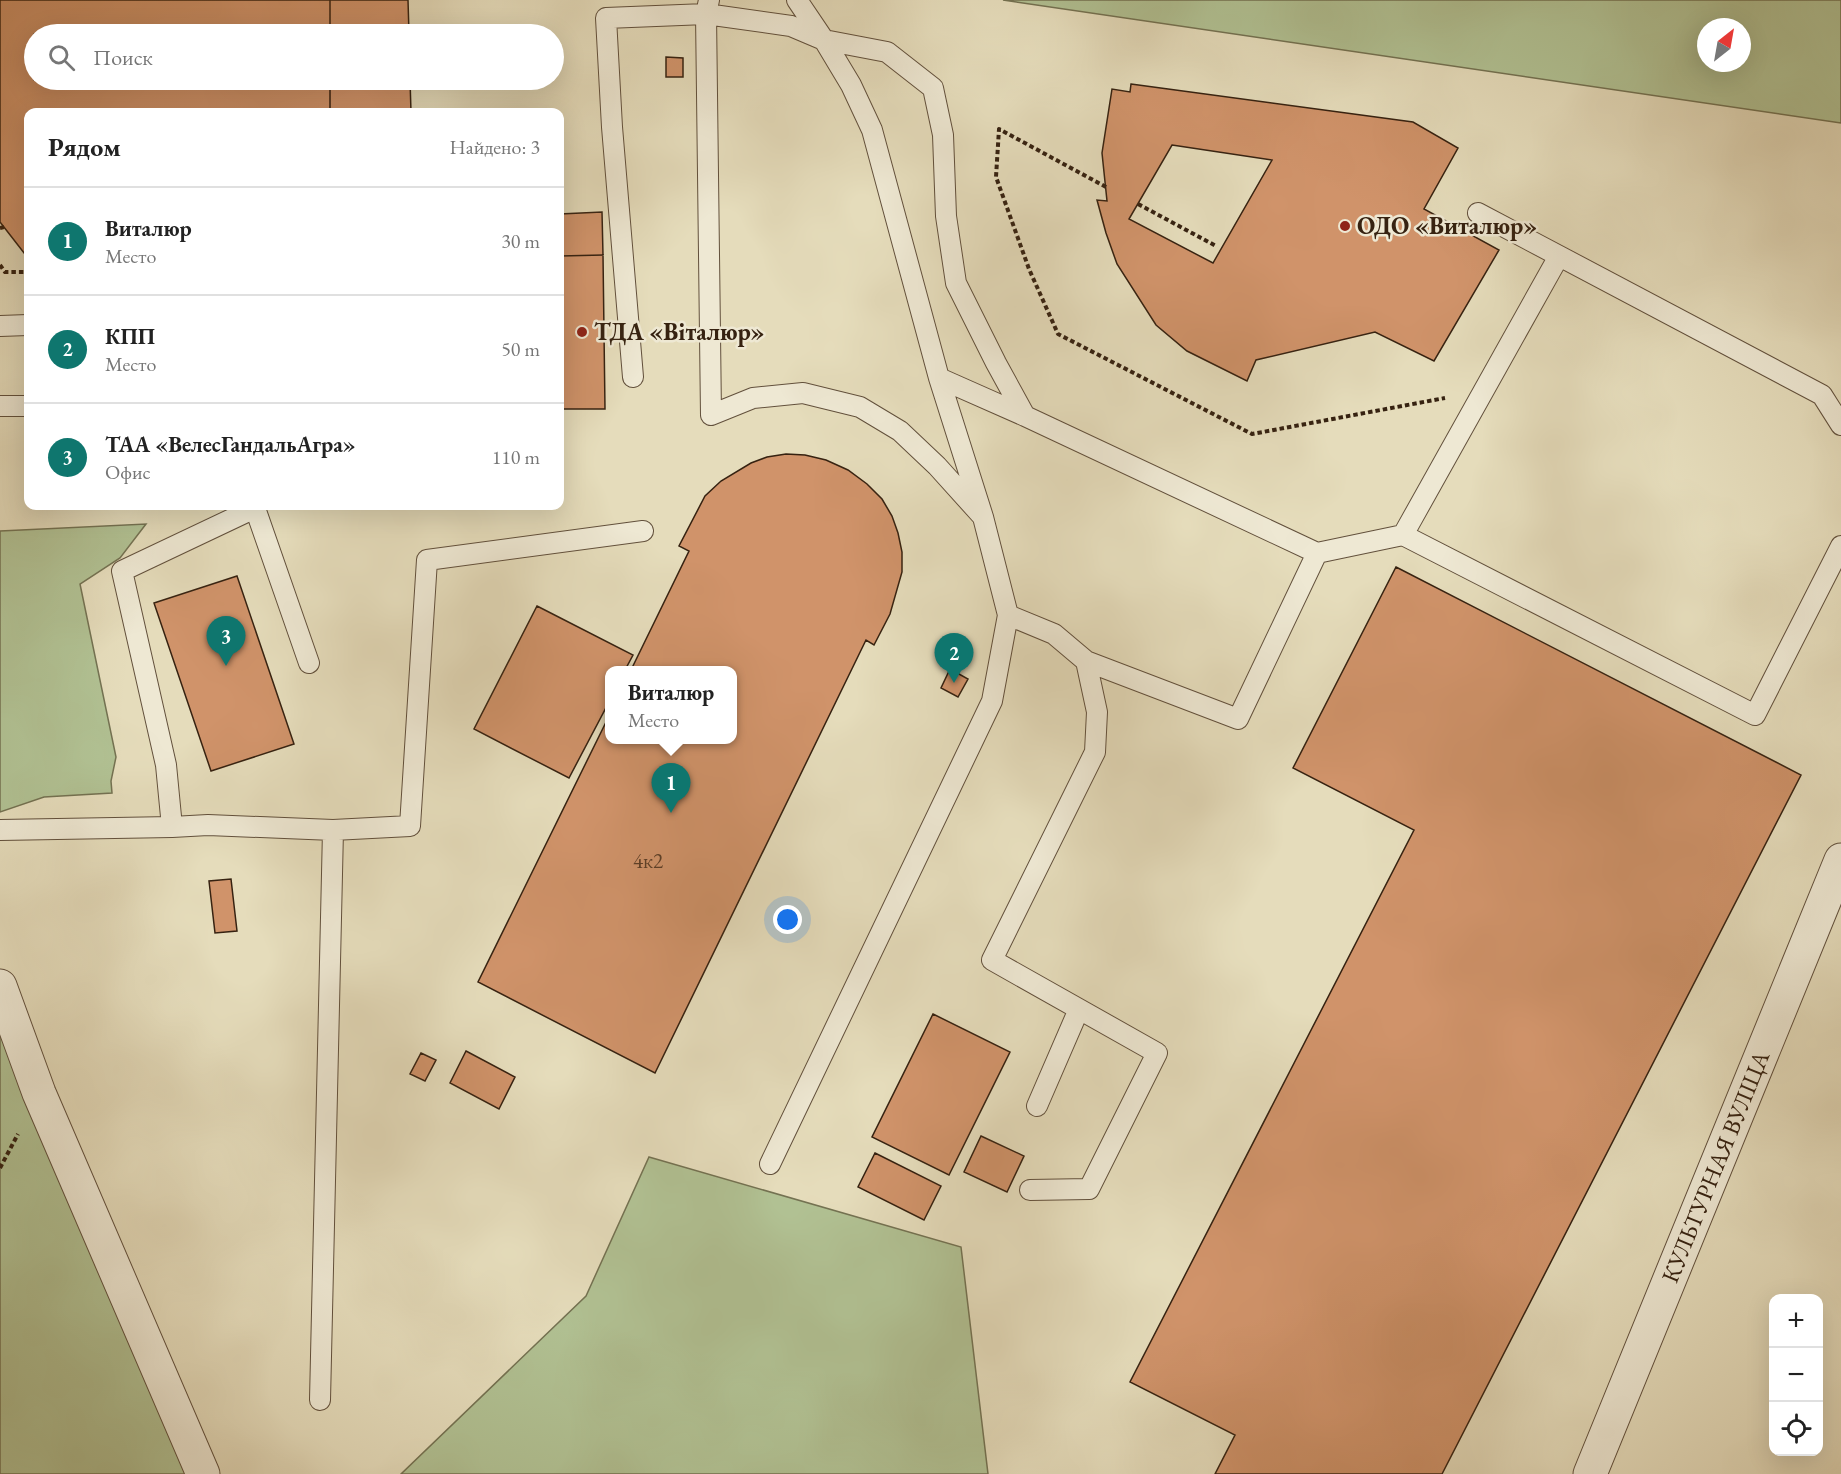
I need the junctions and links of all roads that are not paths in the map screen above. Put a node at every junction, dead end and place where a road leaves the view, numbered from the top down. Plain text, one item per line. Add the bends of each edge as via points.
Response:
1 (797, 0) edge
2 (707, 7) edge
3 (824, 40) junction
4 (1478, 213) dead end
5 (1559, 256) junction
6 (24, 325) edge
7 (0, 326) edge
8 (633, 377) dead end
9 (939, 378) junction
10 (0, 406) edge
11 (24, 406) edge
12 (1025, 416) junction
13 (1841, 425) edge
14 (251, 510) edge
15 (256, 510) edge
16 (983, 517) junction
17 (643, 531) dead end
18 (1403, 535) junction
19 (1841, 546) edge
20 (1317, 553) junction
21 (1008, 615) junction
22 (1086, 661) junction
23 (309, 663) dead end
24 (172, 826) junction
25 (0, 830) edge
26 (333, 830) junction
27 (1841, 860) edge
28 (0, 986) edge
29 (1079, 1010) junction
30 (1037, 1106) dead end
31 (770, 1164) dead end
32 (1030, 1190) dead end
33 (321, 1400) dead end
34 (203, 1474) edge
35 (1590, 1474) edge

1 - 3 lane
2 - 3 lane via 791,26
2 - 8 lane via 606,18
2 - 16 lane via 711,415 753,398 803,393 860,407 900,431
3 - 9 lane via 872,130
3 - 12 lane via 887,52 933,88 943,135 946,216 956,283
4 - 5 lane
5 - 13 lane via 1821,395
5 - 18 lane
6 - 7 lane
9 - 12 lane
9 - 16 lane
10 - 11 lane
12 - 20 lane
14 - 24 lane via 122,571 166,765
15 - 23 lane
16 - 21 lane
17 - 26 lane via 427,560 410,826
18 - 19 lane via 1755,715
18 - 20 lane
20 - 22 lane via 1238,719
21 - 22 lane via 1054,634
21 - 31 lane via 992,701
22 - 29 lane via 1097,712 1095,752 993,960
24 - 25 lane
24 - 26 lane
26 - 33 lane
27 - 35 street, КУЛЬТУРНАЯ ВУЛІЦА
28 - 34 street via 39,1093
29 - 30 lane
29 - 32 lane via 1157,1053 1089,1189

